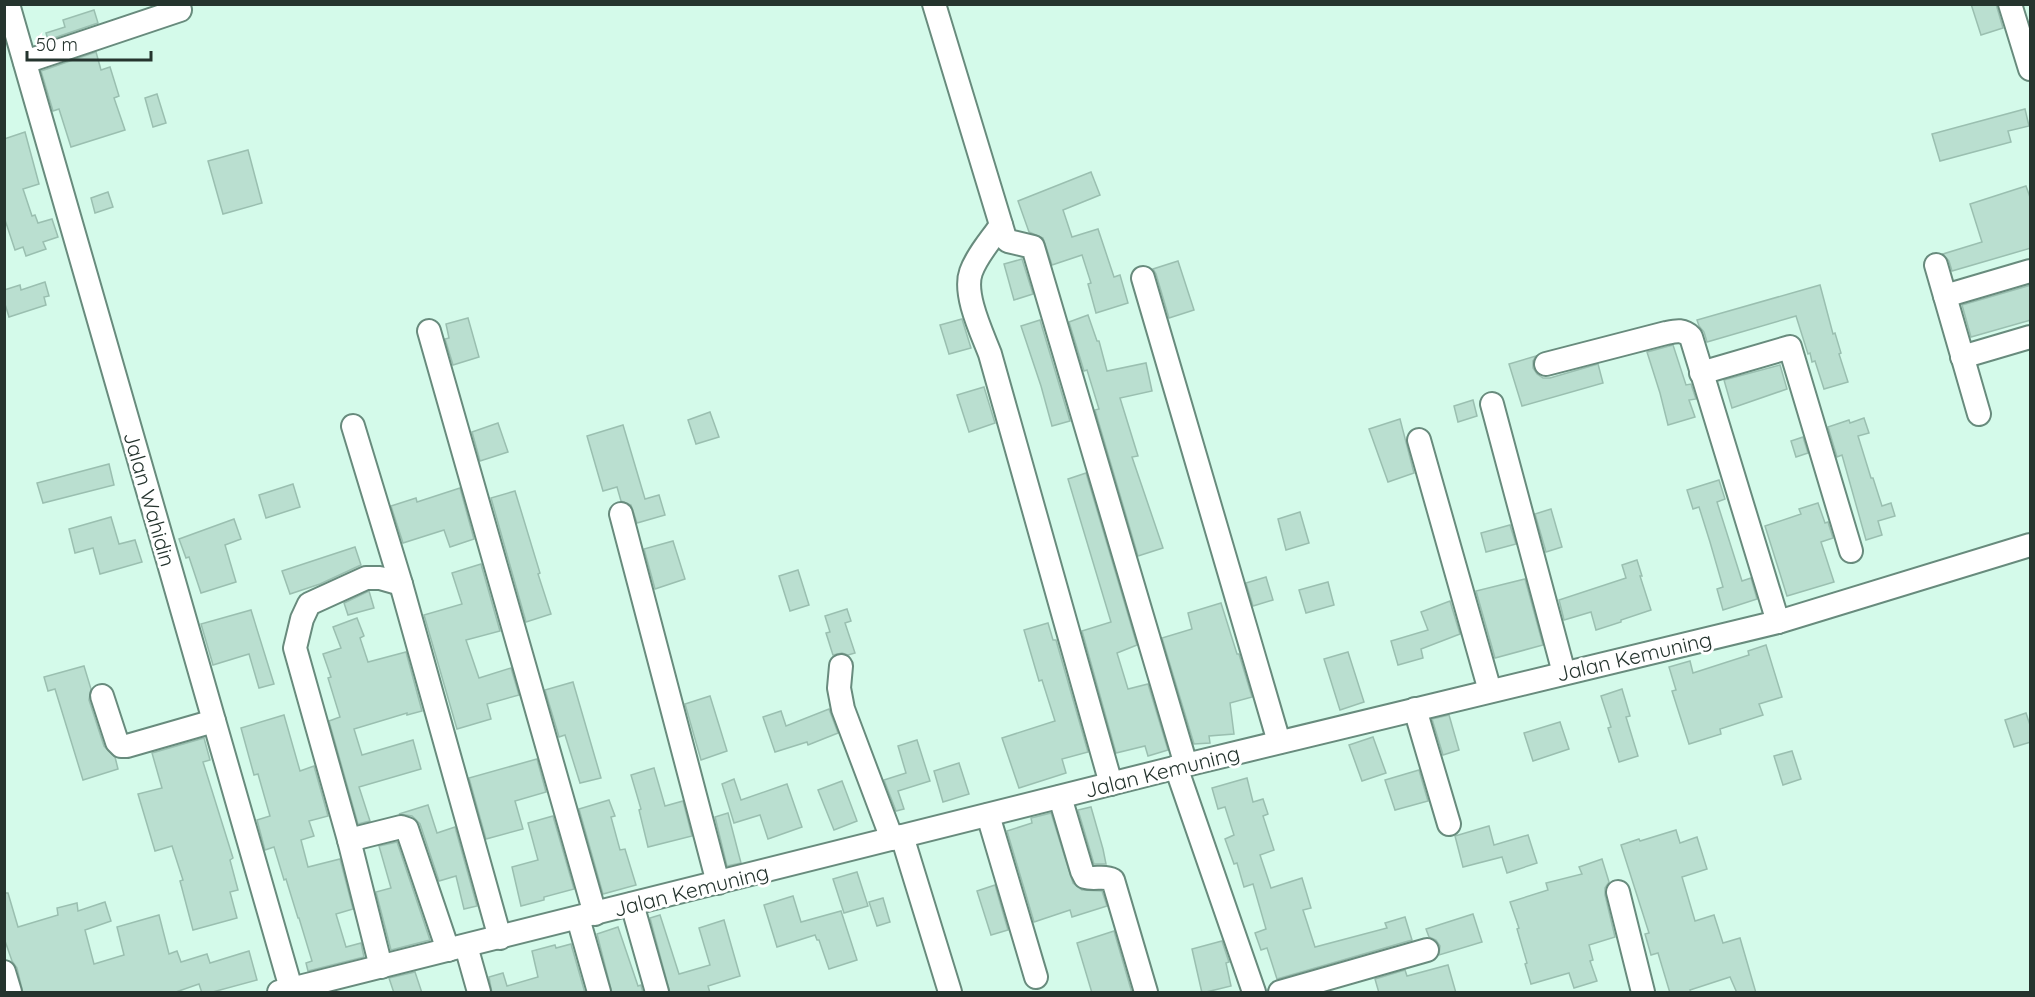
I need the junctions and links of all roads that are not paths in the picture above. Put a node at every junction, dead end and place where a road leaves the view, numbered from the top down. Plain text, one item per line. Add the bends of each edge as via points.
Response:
1 (8, 4) edge
2 (934, 4) edge
3 (2010, 4) edge
4 (180, 10) dead end
5 (25, 62) junction
6 (2031, 69) edge
7 (1001, 225) junction
8 (1936, 265) dead end
9 (2031, 271) edge
10 (1143, 278) dead end
11 (1945, 296) junction
12 (429, 331) dead end
13 (2031, 337) edge
14 (1962, 357) junction
15 (1546, 364) dead end
16 (1701, 373) junction
17 (1492, 404) dead end
18 (1979, 414) dead end
19 (353, 426) dead end
20 (1419, 440) dead end
21 (621, 514) dead end
22 (2031, 545) edge
23 (1851, 551) dead end
24 (401, 584) junction
25 (1778, 622) junction
26 (841, 666) dead end
27 (1564, 673) junction
28 (1490, 691) junction
29 (102, 696) dead end
30 (1416, 709) junction
31 (214, 721) junction
32 (1279, 742) junction
33 (1181, 766) junction
34 (1110, 784) junction
35 (1060, 797) junction
36 (988, 815) junction
37 (1449, 824) dead end
38 (897, 838) junction
39 (349, 840) junction
40 (718, 883) junction
41 (1618, 892) dead end
42 (632, 904) junction
43 (587, 916) junction
44 (500, 938) junction
45 (457, 948) junction
46 (1427, 950) dead end
47 (381, 967) junction
48 (4, 972) edge
49 (1036, 977) dead end
50 (288, 992) edge
51 (10, 993) edge
52 (479, 993) edge
53 (599, 993) edge
54 (657, 993) edge
55 (950, 993) edge
56 (1146, 993) edge
57 (1254, 993) edge
58 (1280, 993) edge
59 (1643, 993) edge

1 - 5 street, Jalan Wahidin
2 - 7 street
3 - 6 street
4 - 5 street
5 - 31 street, Jalan Wahidin
7 - 33 street via 1008,241 1033,247
7 - 34 street via 970,274 969,288
8 - 11 street
9 - 11 street
10 - 32 street
11 - 14 street
12 - 43 street
13 - 14 street
14 - 18 street
15 - 16 street via 1677,331 1691,337
16 - 23 street via 1790,347
16 - 25 street
17 - 27 street
19 - 24 street
20 - 28 street
21 - 40 street
22 - 25 street, Jalan Kemuning
24 - 39 street via 366,578 309,604 295,648
24 - 44 street
25 - 27 street, Jalan Kemuning
26 - 38 street via 839,688 843,709
27 - 28 street, Jalan Kemuning
28 - 30 street, Jalan Kemuning
29 - 31 street via 121,746
30 - 32 street, Jalan Kemuning
30 - 37 street
31 - 50 street, Jalan Wahidin
32 - 33 street, Jalan Kemuning
33 - 34 street, Jalan Kemuning
33 - 57 street
34 - 35 street, Jalan Kemuning
35 - 36 street, Jalan Kemuning
35 - 56 street via 1085,877 1113,880
36 - 38 street, Jalan Kemuning
36 - 49 street
38 - 40 street, Jalan Kemuning
38 - 55 street
39 - 45 street via 401,827 408,829
39 - 47 street
40 - 42 street, Jalan Kemuning
41 - 59 street
42 - 43 street, Jalan Kemuning
42 - 54 street
43 - 44 street, Jalan Kemuning
43 - 53 street
44 - 45 street, Jalan Kemuning
45 - 47 street, Jalan Kemuning
45 - 52 street
46 - 58 street
47 - 50 street, Jalan Kemuning
48 - 51 street

